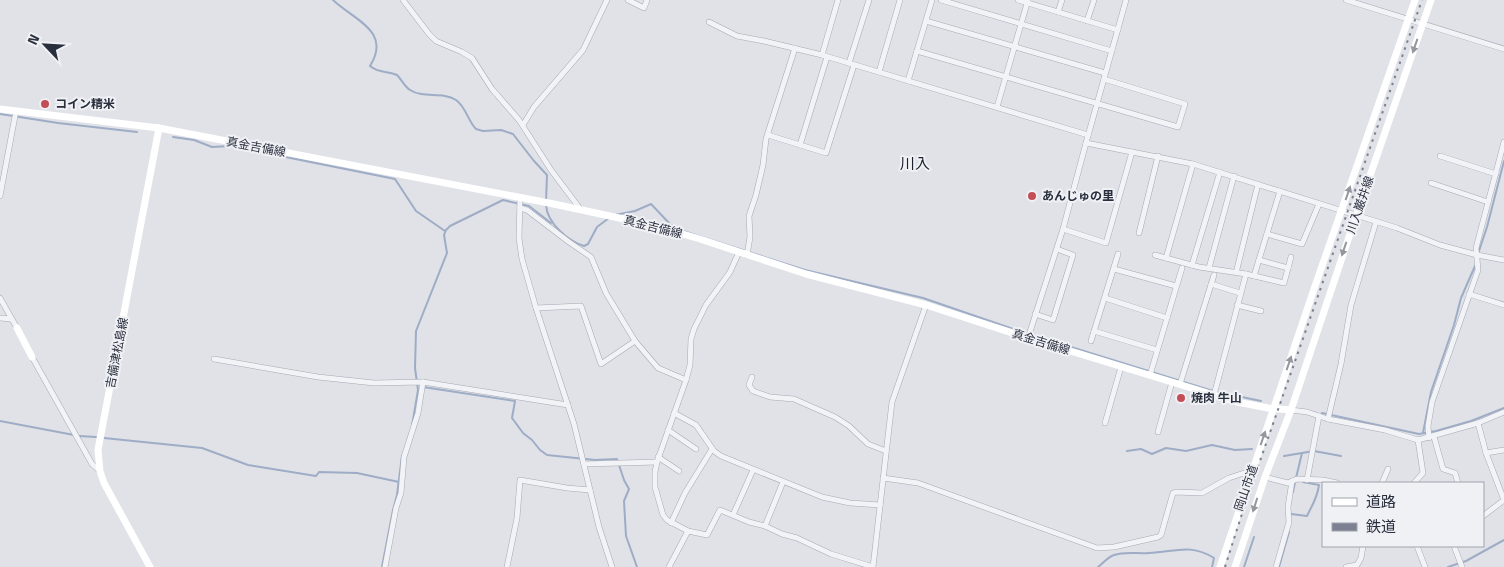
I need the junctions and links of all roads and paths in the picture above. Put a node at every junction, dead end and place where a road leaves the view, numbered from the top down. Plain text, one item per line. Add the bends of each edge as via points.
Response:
1 (402, 0) edge
2 (606, 0) edge
3 (628, 0) edge
4 (647, 0) edge
5 (838, 0) edge
6 (869, 0) edge
7 (900, 0) edge
8 (932, 0) edge
9 (942, 0) edge
10 (1018, 0) edge
11 (1062, 0) edge
12 (1094, 0) edge
13 (1126, 0) edge
14 (1346, 0) edge
15 (1415, 0) edge
16 (1431, 0) edge
17 (1028, 1) edge
18 (1058, 12) junction
19 (1408, 19) junction
20 (926, 21) junction
21 (1087, 21) junction
22 (709, 22) dead end
23 (1021, 24) junction
24 (1423, 24) junction
25 (1118, 30) junction
26 (1014, 47) junction
27 (795, 48) junction
28 (1504, 50) edge
29 (917, 51) junction
30 (1112, 51) junction
31 (824, 56) junction
32 (852, 64) junction
33 (879, 72) junction
34 (1105, 76) junction
35 (1006, 77) junction
36 (908, 81) junction
37 (1097, 104) junction
38 (997, 107) junction
39 (0, 109) edge
40 (16, 111) junction
41 (522, 125) junction
42 (159, 128) junction
43 (768, 135) junction
44 (1088, 135) junction
45 (1504, 142) edge
46 (800, 144) junction
47 (1086, 144) junction
48 (1132, 152) junction
49 (1158, 156) junction
50 (1440, 156) dead end
51 (1193, 164) junction
52 (1220, 172) junction
53 (1496, 174) junction
54 (1234, 176) junction
55 (1431, 183) dead end
56 (1258, 184) junction
57 (1280, 191) junction
58 (0, 196) edge
59 (1488, 202) junction
60 (520, 204) junction
61 (1319, 204) junction
62 (581, 210) junction
63 (1342, 212) junction
64 (1356, 216) junction
65 (1376, 222) junction
66 (1063, 229) junction
67 (1139, 233) dead end
68 (1267, 234) junction
69 (1057, 249) junction
70 (739, 252) junction
71 (748, 252) junction
72 (1118, 254) dead end
73 (1155, 255) dead end
74 (1477, 255) junction
75 (1292, 257) dead end
76 (1166, 258) junction
77 (1259, 260) junction
78 (1504, 260) edge
79 (1192, 265) junction
80 (1182, 268) dead end
81 (1209, 268) junction
82 (1288, 268) junction
83 (1114, 269) junction
84 (1236, 273) junction
85 (1246, 274) junction
86 (1214, 275) dead end
87 (1254, 276) junction
88 (1211, 284) junction
89 (1176, 286) junction
90 (1240, 293) junction
91 (1469, 294) junction
92 (0, 298) edge
93 (1104, 298) junction
94 (926, 304) junction
95 (1237, 305) junction
96 (1504, 305) edge
97 (536, 308) junction
98 (1262, 311) dead end
99 (1035, 314) junction
100 (0, 318) edge
101 (1167, 318) junction
102 (11, 319) junction
103 (17, 328) joint
104 (1094, 331) junction
105 (1029, 335) junction
106 (635, 341) junction
107 (1092, 341) dead end
108 (1157, 350) junction
109 (32, 357) joint
110 (214, 359) dead end
111 (1121, 367) junction
112 (1151, 372) junction
113 (752, 377) dead end
114 (686, 380) junction
115 (1172, 382) junction
116 (1181, 382) junction
117 (421, 384) junction
118 (1215, 392) junction
119 (568, 405) junction
120 (1274, 409) junction
121 (1291, 410) junction
122 (1504, 412) edge
123 (674, 413) junction
124 (1319, 416) junction
125 (1328, 416) junction
126 (1105, 423) dead end
127 (1478, 423) junction
128 (668, 430) junction
129 (1158, 432) dead end
130 (1431, 437) junction
131 (1418, 440) junction
132 (696, 449) dead end
133 (712, 449) junction
134 (1504, 450) edge
135 (886, 451) junction
136 (1486, 453) junction
137 (657, 459) junction
138 (584, 460) junction
139 (1388, 469) dead end
140 (753, 470) junction
141 (100, 471) junction
142 (679, 471) dead end
143 (1251, 474) junction
144 (1265, 477) junction
145 (883, 478) junction
146 (1294, 480) junction
147 (1307, 480) junction
148 (783, 482) junction
149 (1332, 482) edge
150 (1382, 482) edge
151 (1415, 482) edge
152 (1458, 482) edge
153 (590, 490) junction
154 (880, 505) junction
155 (733, 515) junction
156 (1484, 515) edge
157 (671, 523) junction
158 (765, 526) junction
159 (688, 531) junction
160 (1363, 547) edge
161 (1417, 547) edge
162 (1454, 547) edge
163 (1460, 565) edge
164 (150, 567) edge
165 (386, 567) edge
166 (507, 567) edge
167 (612, 567) edge
168 (669, 567) edge
169 (873, 567) edge
170 (1220, 567) edge
171 (1235, 567) edge
172 (1276, 567) edge
173 (1346, 567) edge
174 (1425, 567) edge

1 - 41 street via 436,41 472,58 492,89
2 - 41 street via 583,50
3 - 4 street via 644,8
5 - 31 street
6 - 32 street
7 - 33 street
8 - 20 street
9 - 23 street
10 - 17 street
11 - 18 street
12 - 21 street
13 - 25 street
14 - 19 street
15 - 19 main road, 川入巌井線
16 - 24 main road, 川入巌井線
17 - 18 street
17 - 23 street
18 - 21 street
19 - 24 street
63 -> 19 main road, 川入巌井線
20 - 26 street
20 - 29 street
21 - 25 street
22 - 27 street via 737,36
23 - 26 street
23 - 30 street
24 - 28 street
24 -> 64 main road, 川入巌井線
25 - 30 street
26 - 34 street
26 - 35 street
27 - 31 street
27 - 43 street
29 - 35 street
29 - 36 street
30 - 34 street
31 - 32 street
31 - 46 street
32 - 33 street
32 - 46 street via 826,153
33 - 36 street
34 - 37 street
34 - 37 street via 1185,104 1178,127
35 - 37 street
35 - 38 street
36 - 38 street
37 - 44 street
38 - 44 street
39 - 40 main road, 真金吉備線
40 - 42 main road, 真金吉備線
40 - 58 street
41 - 62 street
42 - 60 main road, 真金吉備線
42 - 141 main road, 吉備津松島線 via 98,450
43 - 46 street
43 - 71 street via 756,195 748,216
44 - 47 street
45 - 53 street
47 - 48 street
47 - 66 street
48 - 49 street
48 - 66 street via 1106,243
49 - 51 street
49 - 67 street
50 - 53 street
51 - 52 street
51 - 76 street
52 - 54 street
52 - 79 street
53 - 59 street
54 - 56 street
54 - 81 street
55 - 59 street
56 - 57 street
56 - 84 street
57 - 61 street
57 - 68 street
59 - 74 street
60 - 62 main road, 真金吉備線 via 545,203
60 - 97 street via 520,246
60 - 106 street via 591,257 606,293
61 - 63 street
61 - 68 street via 1302,244
62 - 70 main road, 真金吉備線 via 652,225
63 - 64 street
120 -> 63 main road, 川入巌井線
64 - 65 street
64 -> 121 main road, 川入巌井線
65 - 74 street
65 - 125 street via 1351,305
66 - 69 street
68 - 77 street
69 - 99 street
69 - 99 street via 1073,255 1054,320
70 - 71 main road, 真金吉備線
70 - 114 street via 730,272 700,315 691,339
71 - 94 main road, 真金吉備線 via 806,274
72 - 83 street
73 - 76 street
74 - 78 street
74 - 91 street via 1478,270
75 - 82 street
76 - 79 street
77 - 82 street
77 - 87 street
79 - 81 street
80 - 89 street
81 - 84 street
82 - 87 street via 1284,283
83 - 89 street
83 - 93 street
84 - 85 street
85 - 87 street
85 - 90 street
86 - 88 street
88 - 90 street
88 - 116 street
89 - 101 street
90 - 95 street
91 - 96 street
91 - 130 street via 1435,390 1428,426
92 - 102 street
93 - 101 street
93 - 104 street
94 - 105 main road, 真金吉備線
94 - 135 street via 892,402
95 - 98 street
95 - 118 street
97 - 106 street via 581,306 601,364
97 - 119 street
99 - 105 street
100 - 102 street
101 - 108 street
102 - 103 street
103 - 109 main road
104 - 107 street
104 - 108 street
105 - 111 main road, 真金吉備線
106 - 114 street via 658,368
108 - 112 street
109 - 141 street via 92,464
110 - 117 street via 359,382
111 - 112 main road, 真金吉備線
111 - 126 street
112 - 115 main road, 真金吉備線
113 - 135 street via 749,385 753,391 765,396 794,399 835,417 868,444
114 - 123 street
115 - 116 main road, 真金吉備線
115 - 129 street
116 - 118 main road, 真金吉備線
117 - 119 street
117 - 165 street via 414,428 404,457 401,493
118 - 120 main road, 真金吉備線 via 1237,402
119 - 138 street
120 - 121 main road, 真金吉備線
143 -> 120 main road, 岡山市道
121 - 124 street
121 - 144 main road, 岡山市道
122 - 127 street
123 - 128 street
123 - 133 street via 696,425
124 - 125 street
124 - 147 street
125 - 131 street
127 - 130 street
127 - 136 street
128 - 132 street
128 - 137 street
130 - 131 street
130 - 152 street via 1443,470 1455,473
131 - 151 street via 1422,473
133 - 140 street
133 - 157 street
134 - 136 street
135 - 145 street
136 - 156 street via 1504,500
137 - 138 street via 619,463
137 - 142 street
137 - 157 street via 656,486 663,515
138 - 153 street
139 - 150 street
140 - 148 street
140 - 155 street
141 - 164 main road, 吉備津松島線
143 - 145 street via 1229,478 1202,493 1173,493 1161,535 1097,548 918,483
143 - 170 main road, 岡山市道
144 - 146 street via 1284,482
144 -> 171 main road, 岡山市道
145 - 154 street
146 - 147 street
146 - 172 street via 1288,506 1289,522
147 - 149 street
148 - 154 street via 850,503
148 - 158 street
153 - 166 street via 520,480 517,518
153 - 167 street
154 - 169 street
155 - 158 street
155 - 159 street via 720,510 707,535
157 - 159 street
158 - 169 street via 831,554
159 - 168 street
160 - 173 street via 1357,565
161 - 174 street
162 - 163 street

